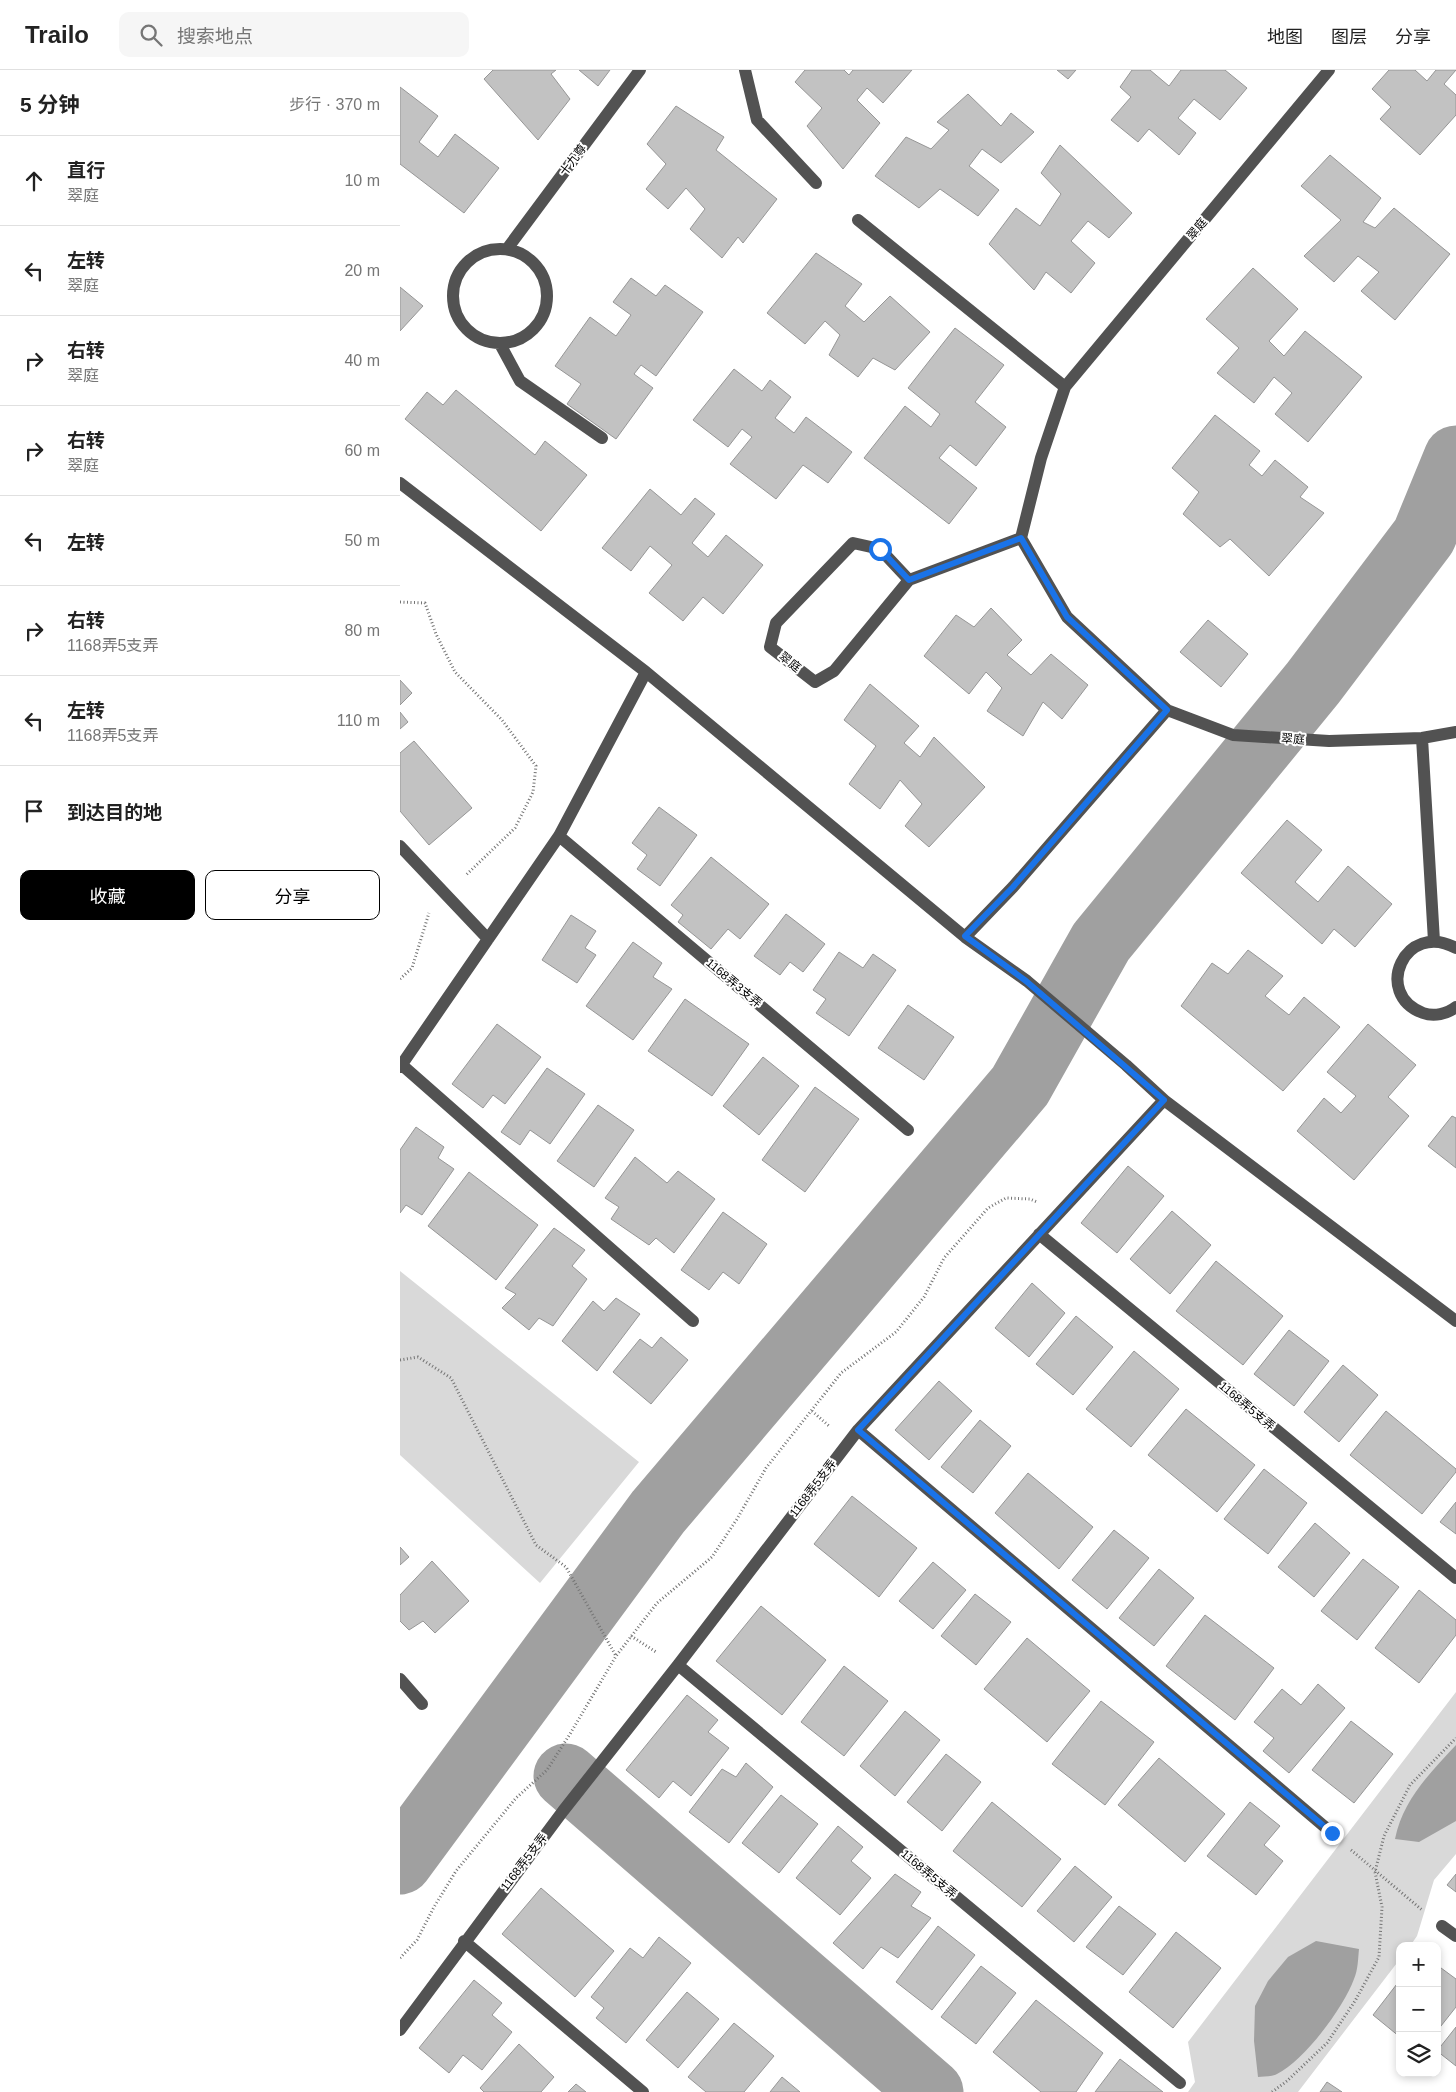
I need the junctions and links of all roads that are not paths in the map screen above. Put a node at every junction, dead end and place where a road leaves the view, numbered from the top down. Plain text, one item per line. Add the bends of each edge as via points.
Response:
1 (640, 70) edge
2 (745, 70) edge
3 (1328, 70) edge
4 (816, 183) dead end
5 (858, 220) dead end
6 (506, 249) junction
7 (500, 344) junction
8 (1065, 387) junction
9 (602, 438) dead end
10 (400, 484) edge
11 (1021, 538) junction
12 (909, 580) junction
13 (646, 672) junction
14 (1167, 710) junction
15 (1456, 732) edge
16 (1422, 738) junction
17 (559, 836) junction
18 (400, 846) edge
19 (965, 936) junction
20 (488, 939) junction
21 (1434, 941) junction
22 (1456, 948) edge
23 (1456, 1007) edge
24 (401, 1066) edge
25 (1164, 1100) junction
26 (908, 1130) dead end
27 (1038, 1234) junction
28 (693, 1321) dead end
29 (1456, 1321) edge
30 (858, 1430) junction
31 (1456, 1578) edge
32 (678, 1665) junction
33 (400, 1679) edge
34 (422, 1704) dead end
35 (1332, 1833) road end
36 (1442, 1926) road end
37 (1456, 1936) edge
38 (464, 1941) junction
39 (400, 2030) edge
40 (1180, 2084) dead end
41 (643, 2092) edge

1 - 6 street, 十九尊
2 - 4 street via 756,120
3 - 8 street, 翠庭
5 - 8 street
6 - 7 street via 522,254 534,263 547,292 546,308 540,322 529,334
6 - 7 street via 477,255 464,265 452,293 460,323 471,334
7 - 9 street via 520,381
8 - 11 street, 翠庭 via 1041,458
10 - 13 street
11 - 12 street
11 - 14 street, 翠庭 via 1067,617
12 - 12 street, 翠庭 via 880,549 853,543 776,623 770,647 814,682 834,672
13 - 17 street
13 - 19 street
14 - 16 street, 翠庭 via 1233,735 1330,741
14 - 19 street via 1013,887
15 - 16 street, 翠庭
16 - 21 street
17 - 20 street
17 - 26 street, 1168弄3支弄
18 - 20 street
19 - 25 street via 1026,981
20 - 24 street
21 - 22 street
21 - 23 street via 1422,942 1408,951 1400,962 1399,991 1414,1009 1427,1014 1440,1014
24 - 28 street
25 - 27 street, 1168弄5支弄
25 - 29 street
27 - 30 street, 1168弄5支弄
27 - 31 street, 1168弄5支弄
30 - 32 street, 1168弄5支弄
30 - 35 street
32 - 38 street, 1168弄5支弄
32 - 40 street, 1168弄5支弄
33 - 34 street
36 - 37 street
38 - 39 street, 1168弄5支弄
38 - 41 street

